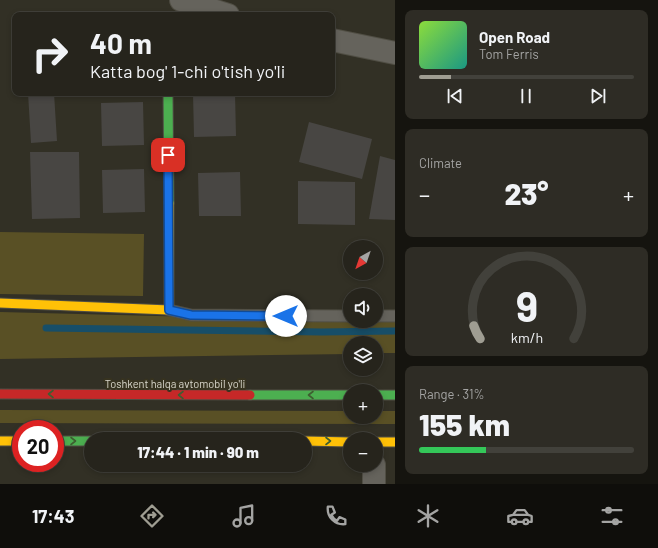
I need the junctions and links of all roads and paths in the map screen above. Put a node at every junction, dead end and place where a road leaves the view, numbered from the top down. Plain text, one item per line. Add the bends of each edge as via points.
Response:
1 (183, 6) edge
2 (213, 12) edge
3 (335, 41) edge
4 (395, 53) edge
5 (168, 96) edge
6 (0, 303) edge
7 (169, 310) junction
8 (343, 316) edge
9 (383, 316) edge
10 (395, 316) edge
11 (0, 394) edge
12 (343, 395) edge
13 (383, 395) edge
14 (395, 395) edge
15 (0, 441) edge
16 (12, 441) edge
17 (64, 441) edge
18 (84, 441) edge
19 (312, 441) edge
20 (343, 442) edge
21 (383, 442) edge
22 (395, 442) edge
23 (374, 472) edge
24 (374, 484) edge

1 - 2 street
3 - 4 street
5 - 7 main road
6 - 7 main road
7 - 8 lane via 191,315
9 - 10 lane
12 -> 11 main road, Toshkent halqa avtomobil yo'li
13 - 14 main road
15 - 16 main road
17 -> 18 main road
19 -> 20 main road
21 - 22 main road
23 - 24 street

